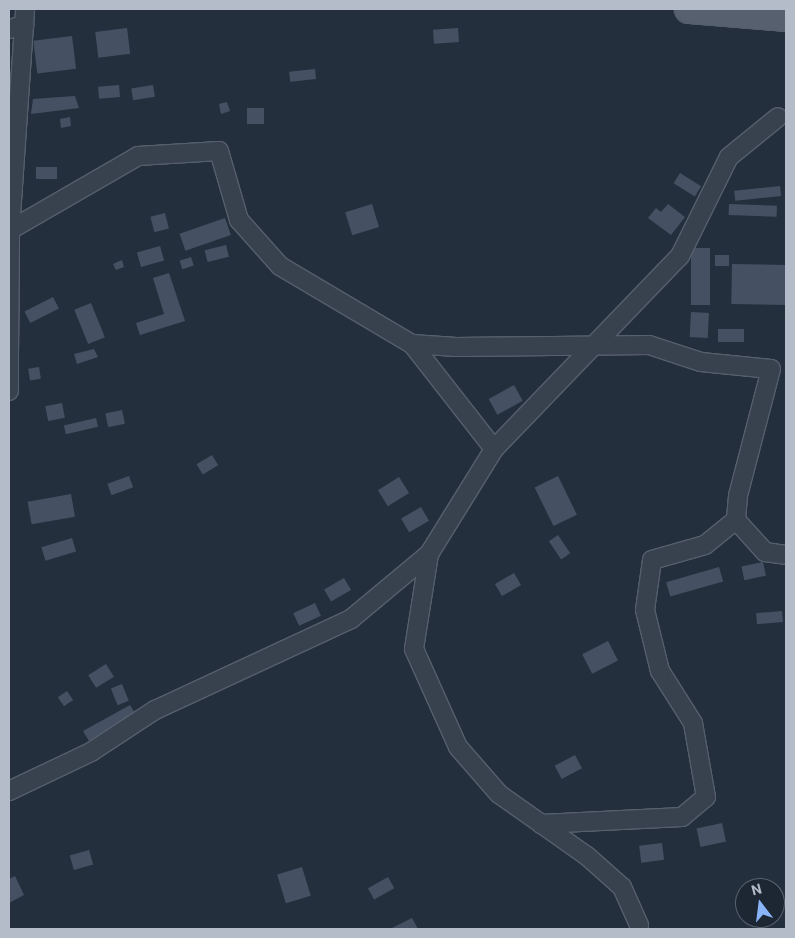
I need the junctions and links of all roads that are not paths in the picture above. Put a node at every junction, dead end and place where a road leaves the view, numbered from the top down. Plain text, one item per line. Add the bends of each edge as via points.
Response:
1 (689, 9) edge
2 (786, 17) edge
3 (19, 21) edge
4 (778, 117) dead end
5 (10, 230) junction
6 (412, 344) junction
7 (590, 346) junction
8 (9, 356) edge
9 (9, 391) edge
10 (494, 449) junction
11 (736, 520) junction
12 (429, 554) junction
13 (786, 555) edge
14 (9, 791) edge
15 (541, 824) junction
16 (639, 926) dead end

1 - 2 main road
3 - 5 street
4 - 7 street via 729,156 680,256
5 - 6 street via 92,186 138,156 219,151 240,220 280,266
5 - 8 street
6 - 7 street
6 - 10 street
7 - 10 street
7 - 11 street via 649,346 701,362 771,369 738,496
8 - 9 street
10 - 12 street
11 - 13 street via 765,552
11 - 15 street via 705,545 652,560 645,610 660,671 693,723 706,797 682,817
12 - 14 street via 351,619 155,710 91,752
12 - 15 street via 414,649 458,747 499,794
15 - 16 street via 622,887

